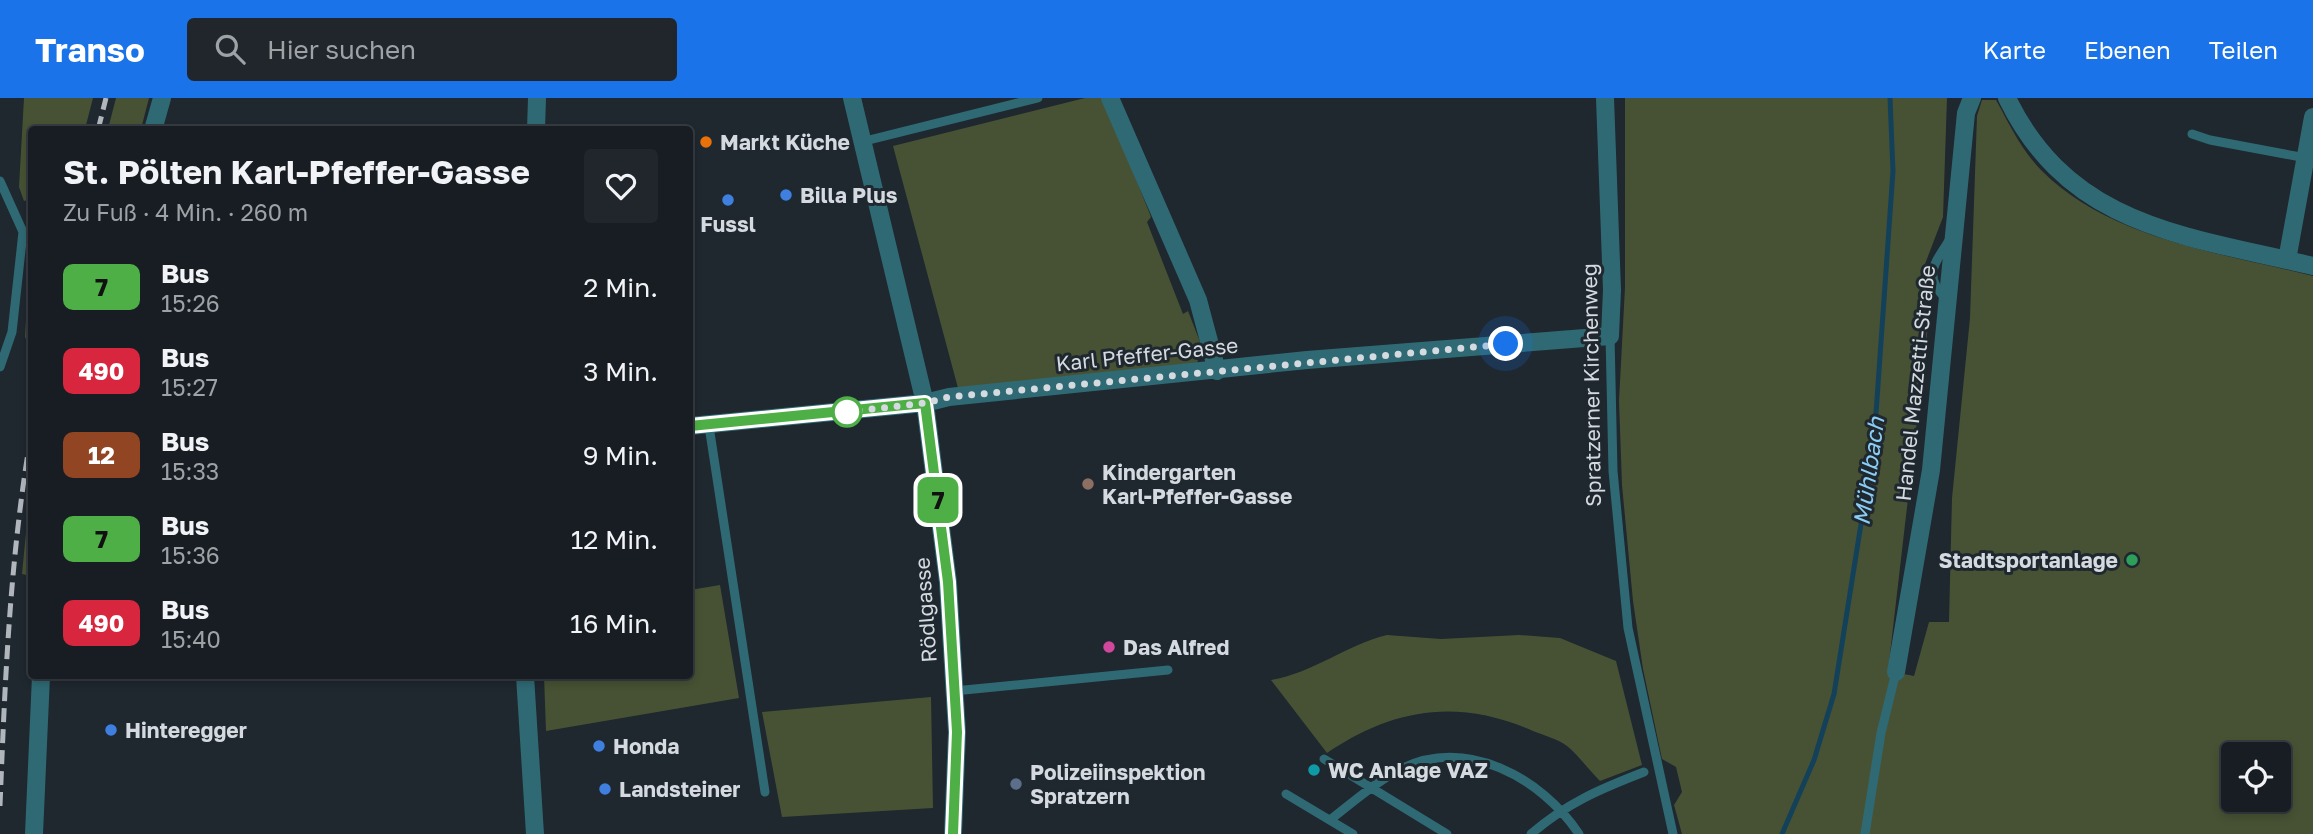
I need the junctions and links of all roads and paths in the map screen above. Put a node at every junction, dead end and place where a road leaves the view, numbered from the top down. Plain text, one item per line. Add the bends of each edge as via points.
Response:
1 (162, 98) edge
2 (537, 98) edge
3 (852, 98) edge
4 (1038, 98) edge
5 (1110, 98) edge
6 (1605, 98) edge
7 (1972, 98) edge
8 (2007, 98) edge
9 (2313, 117) edge
10 (154, 126) edge
11 (536, 126) edge
12 (2192, 134) dead end
13 (861, 142) junction
14 (2309, 159) edge
15 (0, 181) edge
16 (2287, 260) junction
17 (2313, 266) edge
18 (1610, 336) junction
19 (0, 367) edge
20 (1217, 371) junction
21 (925, 403) junction
22 (693, 426) edge
23 (709, 426) junction
24 (1168, 670) dead end
25 (1896, 672) joint
26 (41, 679) edge
27 (525, 679) edge
28 (954, 691) junction
29 (1324, 759) dead end
30 (1644, 772) dead end
31 (1372, 789) junction
32 (765, 792) dead end
33 (1286, 794) dead end
34 (1560, 809) junction
35 (1330, 820) junction
36 (34, 834) edge
37 (532, 834) edge
38 (953, 834) edge
39 (1353, 834) edge
40 (1447, 834) edge
41 (1531, 834) edge
42 (1579, 834) edge
43 (1673, 834) edge
44 (1865, 834) edge

1 - 10 street
2 - 11 street
3 - 13 street, Rödlgasse
4 - 13 lane
5 - 20 street via 1198,300
6 - 18 street, Spratzerner Kirchenweg
7 - 25 street, Handel Mazzetti-Straße via 1966,113 1929,482
8 - 16 street via 2048,161 2108,207 2169,231
9 - 14 street
12 - 14 lane
13 - 21 street, Rödlgasse
14 - 16 street
15 - 19 lane via 23,232 12,332
16 - 17 street
18 - 20 street, Karl Pfeffer-Gasse
18 - 43 lane, Spratzerner Kirchenweg via 1613,471 1628,628
20 - 21 street, Karl Pfeffer-Gasse
21 - 23 street, Karl Pfeffer-Gasse
21 - 28 street, Rödlgasse via 948,582
22 - 23 street, Karl Pfeffer-Gasse
23 - 32 lane
24 - 28 lane
25 - 44 lane
26 - 36 street
27 - 37 street
28 - 38 street, Rödlgasse
29 - 31 lane
30 - 34 lane
31 - 34 lane via 1400,769 1427,760 1462,758 1489,762 1521,776
31 - 35 lane
31 - 40 lane
33 - 35 lane
34 - 41 lane
34 - 42 lane
35 - 39 lane

